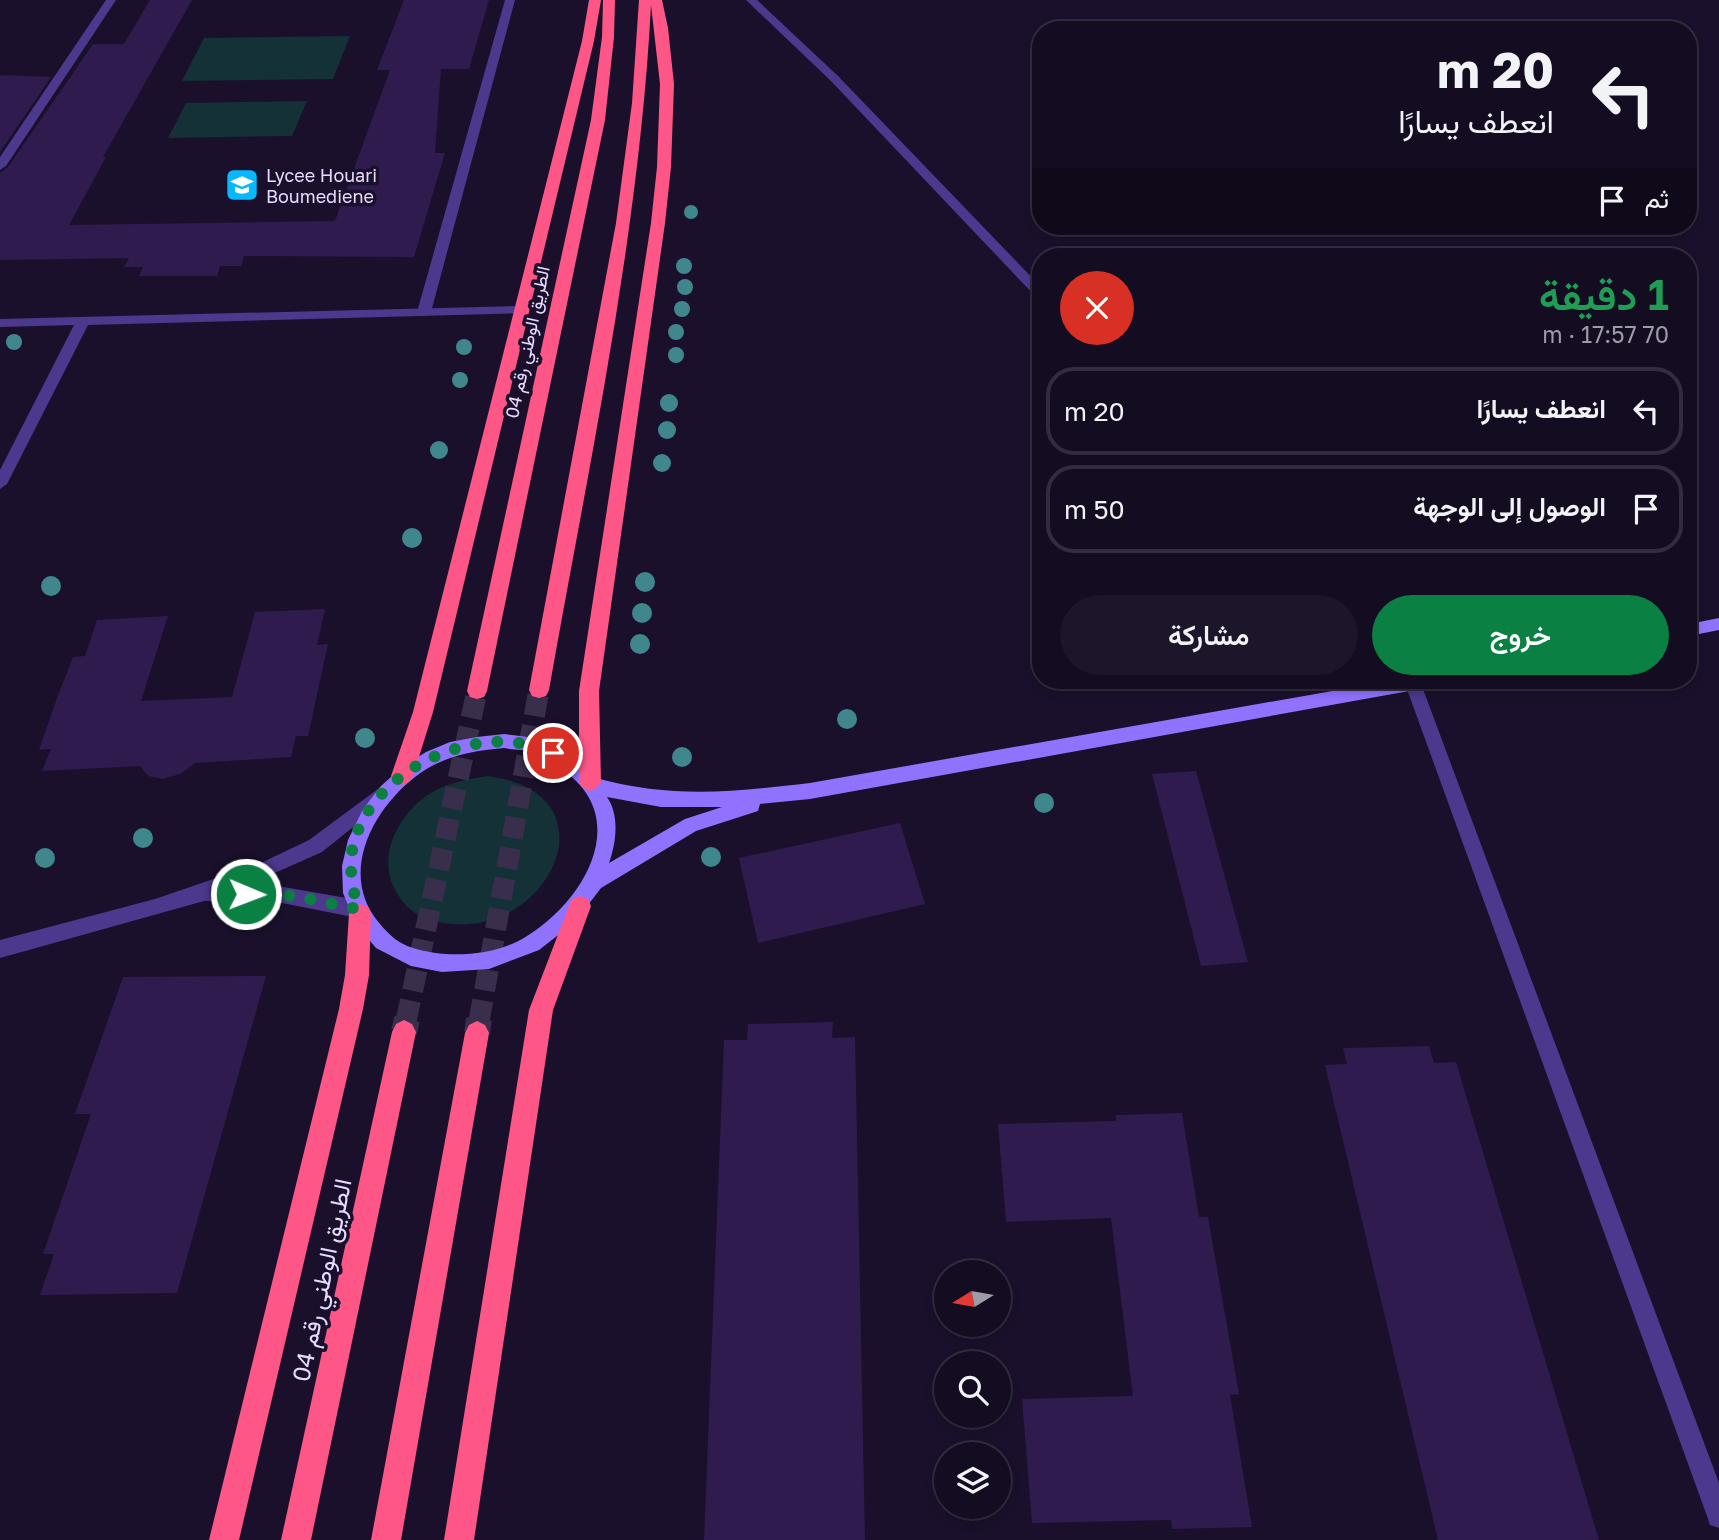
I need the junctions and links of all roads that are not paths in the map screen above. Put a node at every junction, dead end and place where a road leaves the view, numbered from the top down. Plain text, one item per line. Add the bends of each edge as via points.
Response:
1 (111, 0) edge
2 (510, 0) edge
3 (595, 0) edge
4 (609, 0) edge
5 (645, 0) edge
6 (656, 0) edge
7 (751, 0) edge
8 (0, 166) edge
9 (1032, 285) edge
10 (520, 310) junction
11 (424, 313) junction
12 (83, 321) junction
13 (0, 323) edge
14 (0, 484) edge
15 (1719, 624) edge
16 (1697, 628) edge
17 (1379, 689) edge
18 (1421, 689) edge
19 (539, 690) tunnel mouth
20 (477, 691) tunnel mouth
21 (401, 776) junction
22 (591, 784) junction
23 (810, 791) junction
24 (384, 792) junction
25 (596, 881) junction
26 (194, 894) junction
27 (580, 905) junction
28 (359, 911) junction
29 (0, 948) edge
30 (404, 1032) tunnel mouth
31 (477, 1033) tunnel mouth
32 (1719, 1516) edge
33 (223, 1540) edge
34 (296, 1540) edge
35 (387, 1540) edge
36 (459, 1540) edge

1 - 8 street
2 - 11 street
3 - 10 highway
4 - 20 highway, الطريق الوطني رقم 04 via 598,120
5 - 19 highway via 639,103 623,223
6 - 22 highway via 666,57 665,159 589,691
7 - 9 street via 834,78
10 - 11 street
10 - 21 highway via 423,712
11 - 12 street
12 - 13 street
12 - 14 street
15 - 16 main road
17 - 23 main road
18 - 32 street
21 - 22 main road via 434,756 468,744 504,741 538,746 567,760
21 - 24 main road
22 - 23 main road via 641,797 689,801
22 - 25 main road via 603,807 606,831 605,856
23 - 25 main road via 691,825
24 - 26 street via 307,851
24 - 28 main road via 352,849 350,880
25 - 27 main road
26 - 28 street via 272,893
26 - 29 street
27 - 28 main road via 548,936 507,957 463,965 419,961 384,943
27 - 36 highway via 541,1010
28 - 33 highway via 351,1009
30 - 34 highway, الطريق الوطني رقم 04
31 - 35 highway

